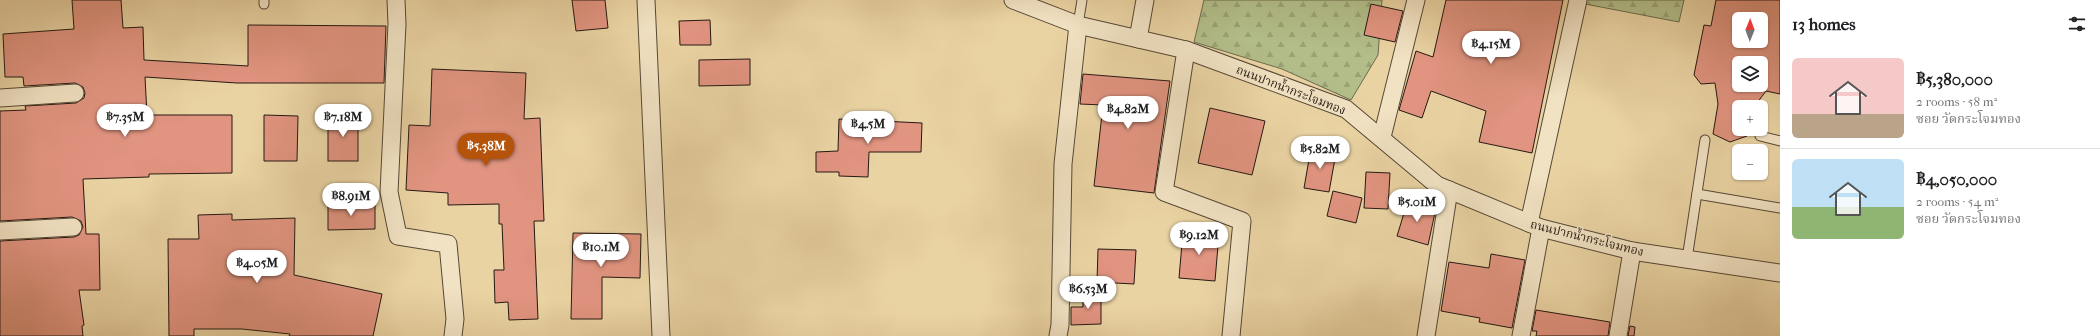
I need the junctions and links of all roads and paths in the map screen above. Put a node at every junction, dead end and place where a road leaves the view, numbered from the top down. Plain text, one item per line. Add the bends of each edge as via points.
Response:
1 (396, 0) edge
2 (646, 0) edge
3 (1013, 0) edge
4 (1082, 0) edge
5 (1145, 0) edge
6 (1416, 0) edge
7 (1578, 0) edge
8 (1078, 25) junction
9 (1138, 39) junction
10 (1186, 50) junction
11 (75, 93) dead end
12 (0, 98) edge
13 (1760, 136) dead end
14 (1382, 137) junction
15 (1705, 140) dead end
16 (1780, 141) edge
17 (1448, 190) junction
18 (1697, 194) junction
19 (1780, 208) edge
20 (1535, 226) junction
21 (73, 227) dead end
22 (0, 231) edge
23 (1632, 251) junction
24 (1686, 259) junction
25 (1780, 273) edge
26 (454, 336) edge
27 (661, 336) edge
28 (1058, 336) edge
29 (1230, 336) edge
30 (1426, 336) edge
31 (1521, 336) edge
32 (1618, 336) edge

1 - 26 street via 389,192 398,236 448,244 455,319
2 - 27 street
3 - 8 street, ถนนปากน้ำกระโจมทอง
4 - 8 lane
5 - 9 street
6 - 14 street
7 - 20 street
8 - 9 street, ถนนปากน้ำกระโจมทอง
8 - 28 street via 1063,164
9 - 10 street, ถนนปากน้ำกระโจมทอง
10 - 14 street, ถนนปากน้ำกระโจมทอง via 1346,109
10 - 29 street via 1164,192 1242,221
11 - 12 street
13 - 16 lane
14 - 17 street, ถนนปากน้ำกระโจมทอง via 1437,185
15 - 18 lane
17 - 20 street, ถนนปากน้ำกระโจมทอง
17 - 30 street
18 - 19 lane
18 - 24 lane
20 - 23 street, ถนนปากน้ำกระโจมทอง
20 - 31 street
21 - 22 street
23 - 24 street, ถนนปากน้ำกระโจมทอง
23 - 32 street
24 - 25 street, ถนนปากน้ำกระโจมทอง

